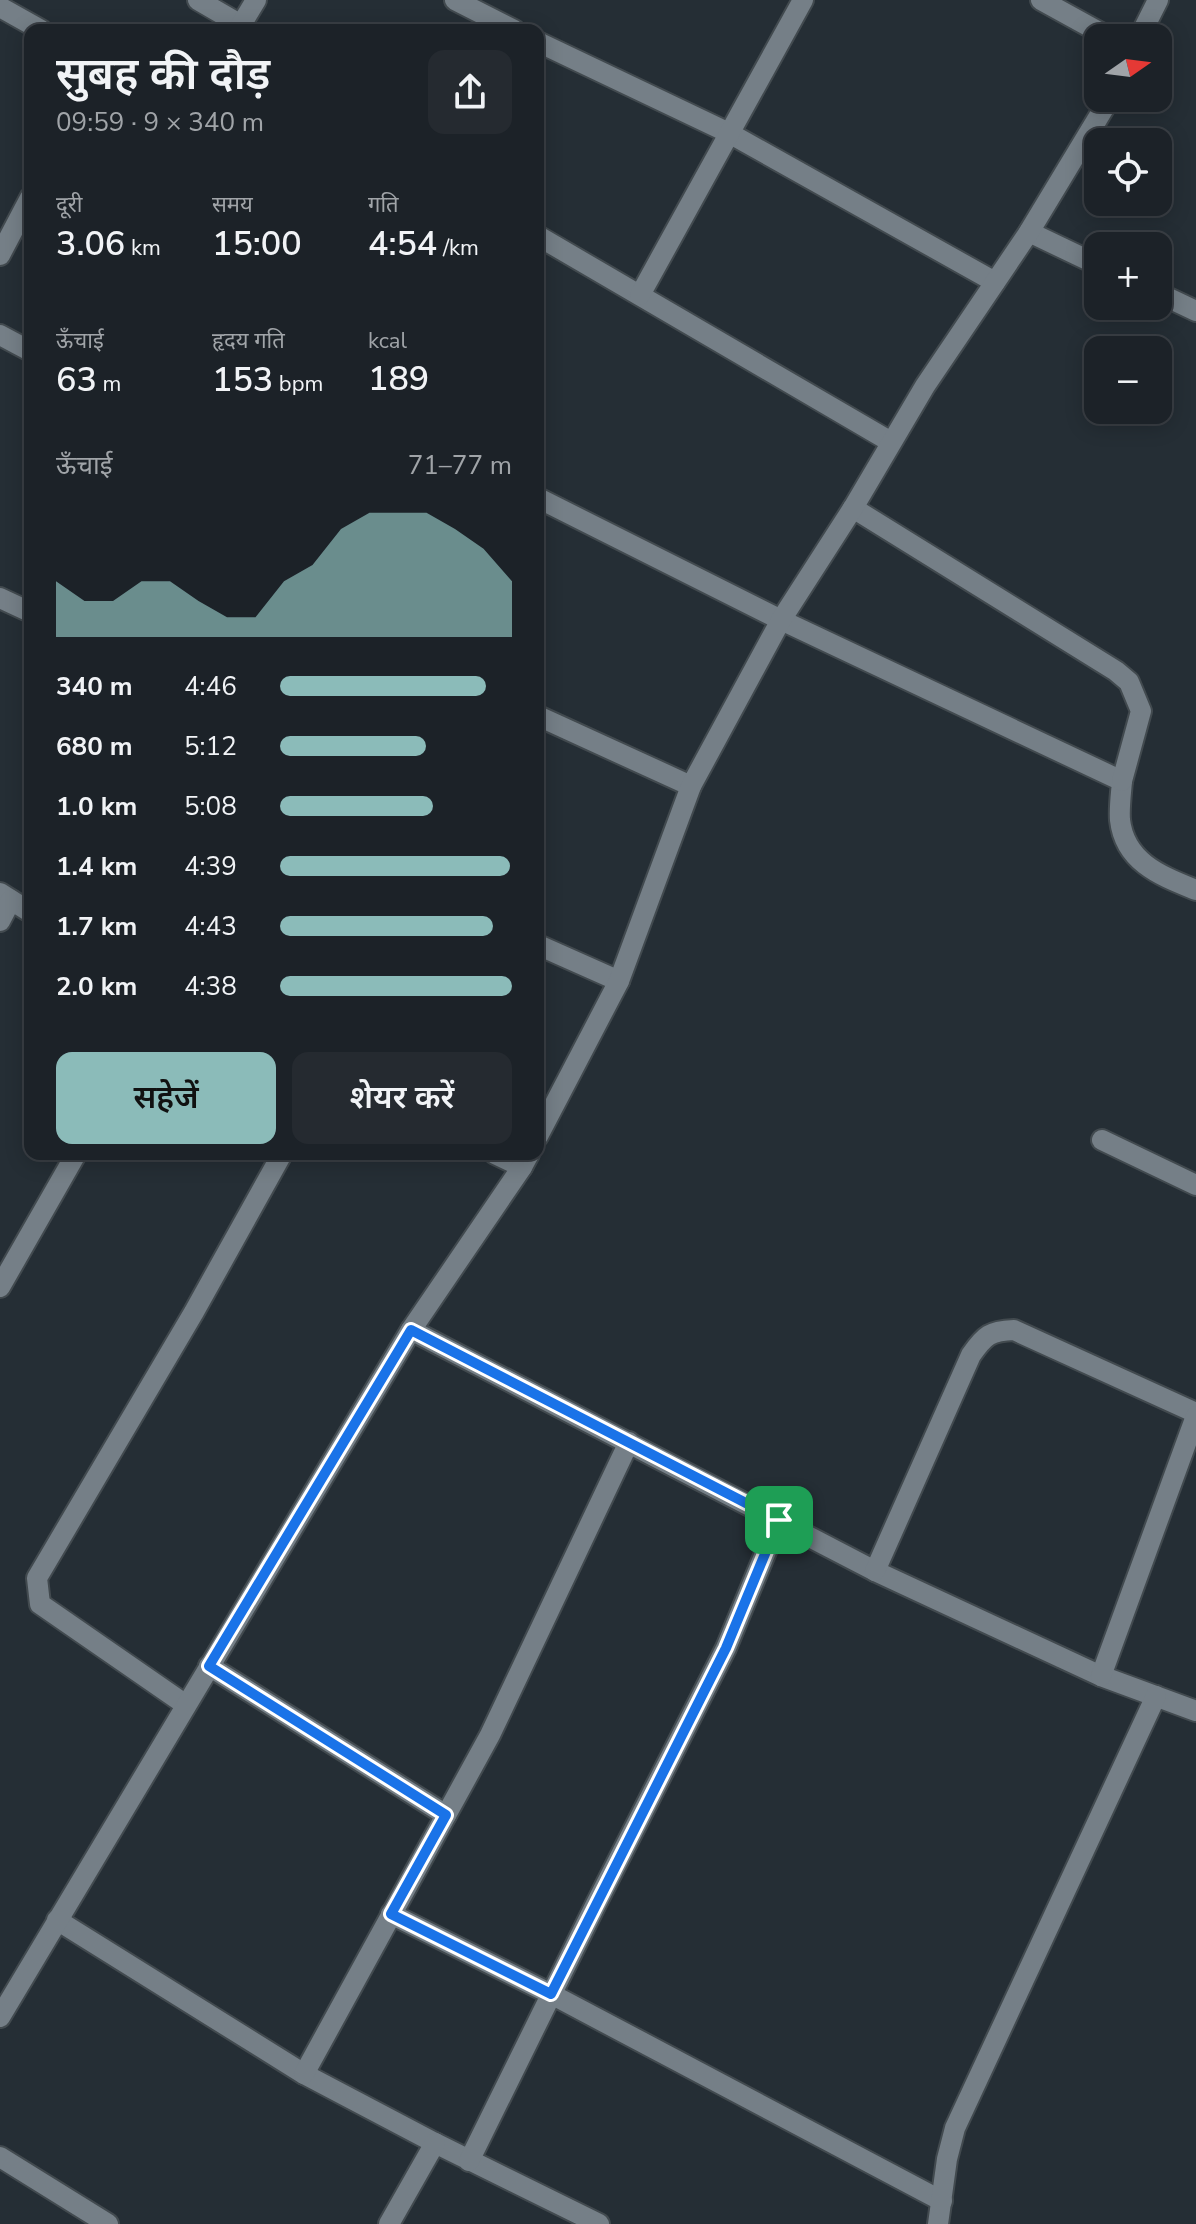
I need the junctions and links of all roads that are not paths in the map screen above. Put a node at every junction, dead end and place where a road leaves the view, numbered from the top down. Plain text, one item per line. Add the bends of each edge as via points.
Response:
1 (198, 0) edge
2 (256, 0) edge
3 (455, 0) edge
4 (803, 0) edge
5 (1041, 0) edge
6 (1158, 0) edge
7 (477, 5) edge
8 (0, 7) edge
9 (30, 24) edge
10 (234, 24) edge
11 (242, 24) edge
12 (505, 24) edge
13 (1085, 24) edge
14 (1146, 24) edge
15 (544, 45) edge
16 (1102, 112) edge
17 (729, 133) junction
18 (24, 209) edge
19 (1029, 232) junction
20 (544, 239) edge
21 (0, 255) edge
22 (1084, 258) edge
23 (995, 282) junction
24 (640, 295) junction
25 (1172, 300) edge
26 (1196, 311) edge
27 (0, 335) edge
28 (24, 348) edge
29 (891, 442) junction
30 (544, 501) edge
31 (853, 508) junction
32 (0, 598) edge
33 (24, 609) edge
34 (781, 620) junction
35 (544, 719) edge
36 (1122, 781) junction
37 (691, 786) junction
38 (1196, 890) edge
39 (6, 897) edge
40 (24, 908) edge
41 (0, 921) edge
42 (544, 948) edge
43 (619, 981) junction
44 (544, 1125) edge
45 (1102, 1140) dead end
46 (73, 1160) edge
47 (279, 1160) edge
48 (525, 1160) edge
49 (1196, 1185) edge
50 (0, 1287) edge
51 (411, 1330) junction
52 (1196, 1415) edge
53 (629, 1442) junction
54 (779, 1520) junction
55 (875, 1571) junction
56 (209, 1666) junction
57 (1101, 1676) junction
58 (1156, 1696) junction
59 (186, 1705) junction
60 (1196, 1711) edge
61 (446, 1815) junction
62 (391, 1914) junction
63 (57, 1920) junction
64 (551, 1994) junction
65 (0, 2017) edge
66 (304, 2074) junction
67 (435, 2143) junction
68 (0, 2157) edge
69 (469, 2161) junction
70 (942, 2201) junction
71 (108, 2224) edge
72 (389, 2224) edge
73 (599, 2224) edge
74 (938, 2224) edge

1 - 10 street
2 - 11 street
3 - 7 street
4 - 17 street
5 - 13 street
6 - 14 street
7 - 12 street
8 - 9 street
15 - 17 street
16 - 19 street
17 - 23 street
17 - 24 street
18 - 21 street
19 - 22 street
19 - 23 street
20 - 24 street
23 - 29 street
24 - 29 street
25 - 26 street
27 - 28 street
29 - 31 street
30 - 34 street
31 - 34 street
31 - 36 street via 1129,682 1141,711
32 - 33 street
34 - 36 street
34 - 37 street
35 - 37 street
36 - 38 street via 1125,842 1154,872
37 - 43 street
39 - 40 street
39 - 41 street
42 - 43 street
43 - 44 street
45 - 49 street
46 - 50 street
47 - 59 street via 37,1578 40,1604
48 - 51 street
51 - 53 street
51 - 56 street
52 - 55 street via 1014,1330 996,1330 971,1355
52 - 57 street
53 - 54 street
53 - 61 street via 490,1735
54 - 55 street
54 - 64 street via 726,1648
55 - 57 street
56 - 59 street
56 - 61 street
57 - 58 street
58 - 60 street
58 - 70 street via 955,2128
59 - 63 street
61 - 62 street
62 - 64 street
62 - 66 street
63 - 65 street
63 - 66 street
64 - 69 street
64 - 70 street
66 - 67 street
67 - 69 street
67 - 72 street
68 - 71 street
69 - 73 street
70 - 74 street

